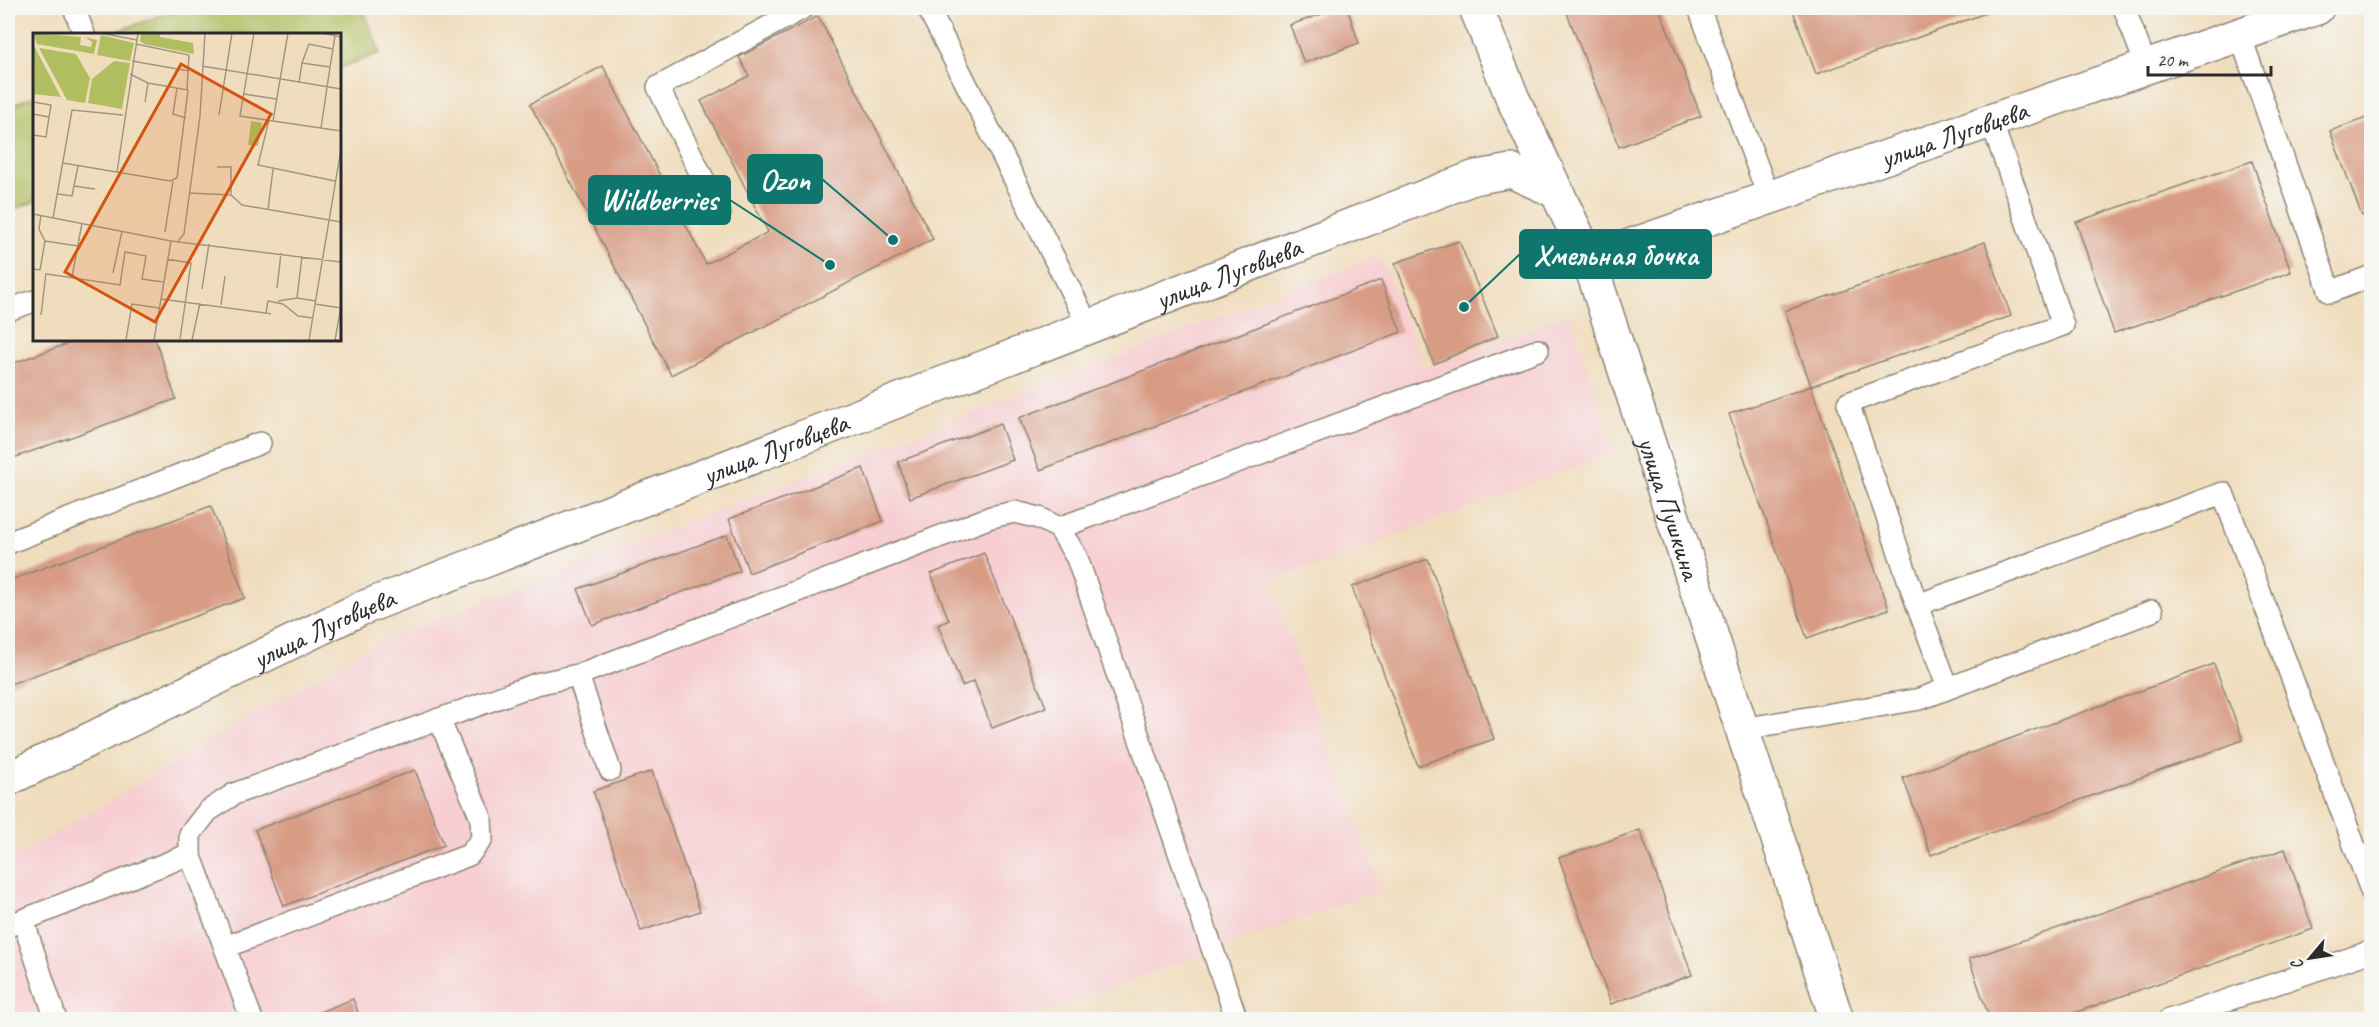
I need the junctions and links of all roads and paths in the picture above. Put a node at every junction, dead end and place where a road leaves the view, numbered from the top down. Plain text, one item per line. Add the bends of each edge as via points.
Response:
1 (74, 8) edge
2 (803, 8) edge
3 (928, 8) edge
4 (1476, 8) edge
5 (1699, 8) edge
6 (2124, 8) edge
7 (2317, 8) edge
8 (84, 33) edge
9 (2240, 35) junction
10 (2147, 68) junction
11 (1990, 121) junction
12 (1555, 191) junction
13 (1769, 198) junction
14 (720, 213) dead end
15 (1589, 260) junction
16 (2372, 276) edge
17 (33, 301) edge
18 (8, 310) edge
19 (1089, 327) junction
20 (1538, 350) dead end
21 (260, 444) dead end
22 (1059, 528) junction
23 (8, 543) edge
24 (1917, 605) junction
25 (2152, 611) dead end
26 (578, 675) junction
27 (1948, 688) junction
28 (439, 719) junction
29 (1742, 729) junction
30 (610, 770) dead end
31 (8, 779) edge
32 (190, 854) junction
33 (2372, 893) edge
34 (15, 923) edge
35 (225, 947) junction
36 (2372, 951) edge
37 (57, 1020) edge
38 (252, 1020) edge
39 (1238, 1020) edge
40 (1837, 1020) edge
41 (2169, 1020) edge

1 - 8 lane
2 - 14 lane via 658,87
3 - 19 lane
4 - 12 street, улица Пушкина
5 - 13 lane
6 - 10 lane
7 - 9 street, улица Луговцева
9 - 10 street, улица Луговцева
9 - 16 lane via 2330,292
10 - 11 street, улица Луговцева
11 - 13 street, улица Луговцева
11 - 24 lane via 2063,325 1848,403
12 - 15 street, улица Пушкина
12 - 19 street, улица Луговцева via 1511,171 1473,178
13 - 15 street, улица Луговцева
15 - 29 street, улица Пушкина
17 - 18 lane
19 - 31 street, улица Луговцева via 360,609
20 - 22 lane
21 - 23 lane
22 - 26 lane via 1015,512 991,517
22 - 39 lane via 1077,558
24 - 27 lane
24 - 33 lane via 2223,493
25 - 27 lane
26 - 28 lane via 536,684
26 - 30 lane
27 - 29 lane via 1920,699
28 - 32 lane via 234,794 208,811 190,834
28 - 35 lane via 481,818 482,839 469,855
29 - 40 street, улица Пушкина
32 - 34 lane
32 - 35 lane
34 - 37 lane
35 - 38 lane
36 - 41 lane

